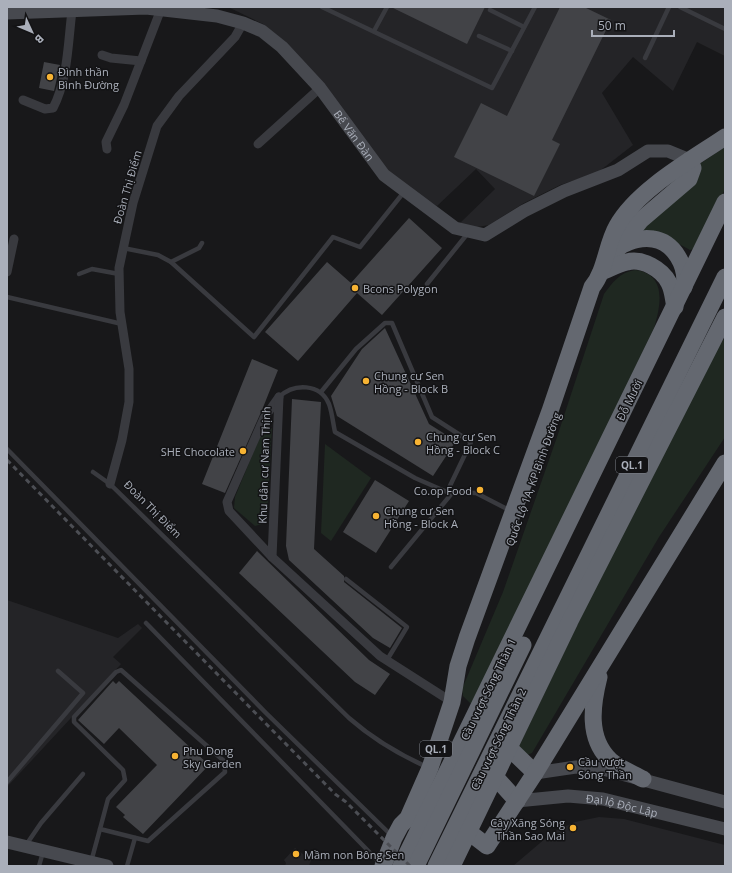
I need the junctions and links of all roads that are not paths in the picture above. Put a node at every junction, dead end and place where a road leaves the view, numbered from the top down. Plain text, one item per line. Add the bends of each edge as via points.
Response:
1 (322, 7) edge
2 (386, 7) edge
3 (535, 7) edge
4 (669, 7) edge
5 (680, 7) edge
6 (102, 9) edge
7 (161, 9) junction
8 (27, 10) edge
9 (490, 10) dead end
10 (72, 11) junction
11 (7, 13) edge
12 (243, 23) junction
13 (524, 27) junction
14 (725, 29) edge
15 (374, 31) junction
16 (479, 36) dead end
17 (512, 51) junction
18 (102, 55) dead end
19 (646, 58) dead end
20 (141, 61) junction
21 (320, 88) junction
22 (23, 100) dead end
23 (725, 137) edge
24 (258, 144) dead end
25 (107, 149) dead end
26 (690, 160) junction
27 (405, 190) junction
28 (725, 202) edge
29 (725, 224) edge
30 (469, 232) junction
31 (14, 239) dead end
32 (202, 243) dead end
33 (620, 246) junction
34 (123, 248) junction
35 (171, 262) junction
36 (7, 272) edge
37 (78, 274) dead end
38 (119, 274) junction
39 (600, 276) junction
40 (725, 277) edge
41 (427, 284) dead end
42 (684, 289) junction
43 (7, 297) edge
44 (725, 309) edge
45 (676, 315) junction
46 (705, 318) junction
47 (122, 324) junction
48 (723, 326) edge
49 (321, 392) junction
50 (279, 397) junction
51 (7, 449) edge
52 (725, 462) edge
53 (93, 472) dead end
54 (110, 484) junction
55 (450, 492) junction
56 (512, 512) junction
57 (272, 557) junction
58 (391, 567) dead end
59 (346, 579) dead end
60 (537, 601) junction
61 (565, 617) junction
62 (146, 623) dead end
63 (386, 660) junction
64 (602, 664) junction
65 (58, 671) dead end
66 (457, 677) junction
67 (452, 702) junction
68 (444, 725) junction
69 (431, 766) junction
70 (536, 773) junction
71 (83, 774) dead end
72 (643, 779) junction
73 (7, 782) edge
74 (418, 794) junction
75 (517, 801) junction
76 (725, 802) edge
77 (501, 826) junction
78 (100, 829) junction
79 (725, 829) edge
80 (397, 831) junction
81 (135, 838) junction
82 (7, 842) edge
83 (25, 846) junction
84 (44, 850) junction
85 (91, 862) junction
86 (38, 866) edge
87 (107, 866) edge
88 (127, 866) edge
89 (383, 866) edge
90 (401, 866) edge
91 (416, 866) edge
92 (436, 866) edge
93 (452, 866) edge

1 - 15 lane
2 - 15 lane
3 - 13 lane
4 - 19 lane
5 - 14 lane
6 - 7 street, Bế Văn Đàn
6 - 10 street, Bế Văn Đàn
7 - 12 street, Bế Văn Đàn via 217,16
7 - 20 street
8 - 10 street, Bế Văn Đàn
8 - 11 street, Bế Văn Đàn
9 - 13 lane
10 - 22 street via 58,99 53,108 45,109
12 - 21 street, Bế Văn Đàn via 262,31 282,47
12 - 34 street, Đoàn Thị Điểm via 235,37 179,96 157,126 133,203
13 - 17 lane
15 - 17 lane via 492,88
16 - 17 lane
18 - 20 street
20 - 25 street via 117,122 106,142
21 - 24 street
21 - 27 street, Bế Văn Đàn via 384,175
23 - 26 highway
26 - 30 street, Bế Văn Đàn via 668,151 648,151 618,170 564,191 524,211 485,235
26 - 33 highway via 693,168 689,179 641,220
26 - 39 highway via 658,182 627,212 610,242
27 - 30 street, Bế Văn Đàn via 455,228
27 - 35 lane via 360,247 333,237 254,337
28 - 42 highway, Đỗ Mười / QL.1
29 - 45 highway, Đỗ Mười / QL.1
30 - 41 lane
31 - 36 street
32 - 35 lane via 199,248
33 - 39 highway
33 - 42 highway via 641,239 654,239 665,243 677,255 684,268
34 - 35 lane via 158,255
34 - 38 street, Đoàn Thị Điểm
37 - 38 lane via 92,269
38 - 47 street, Đoàn Thị Điểm
39 - 45 highway via 627,261 638,261 651,266 669,281
39 - 56 highway via 592,287
39 - 66 highway, Quốc Lộ 1A, KP.Bình Đường via 602,289 464,669
40 - 46 highway, QL.1
42 - 45 highway, Đỗ Mười / QL.1
43 - 47 lane
44 - 46 highway
45 - 60 highway, Đỗ Mười / QL.1
46 - 61 highway, QL.1
47 - 54 street, Đoàn Thị Điểm via 129,369 129,402
48 - 61 highway, QL.1
49 - 50 lane via 304,386 286,390
49 - 55 lane via 329,404 335,432 415,478
49 - 55 lane via 356,349 385,323 392,323 432,417 471,442
50 - 57 street, Khu dân cư Nam Thịnh
50 - 57 street, Khu dân cư Nam Thịnh via 264,418 227,502 229,511
51 - 80 lane via 266,713
52 - 64 highway
53 - 54 lane
54 - 69 lane, Đoàn Thị Điểm via 349,718 374,739 403,756
55 - 56 lane via 476,493
55 - 58 lane
56 - 66 highway via 467,638
57 - 63 street, Khu dân cư Nam Thịnh
59 - 63 lane via 407,627
60 - 90 highway, Cầu vượt Sóng Thần 1 / QL.1
60 - 91 highway, Cầu vượt Sóng Thần 1 / QL.1
61 - 92 highway, Cầu vượt Sóng Thần 2 / QL.1
61 - 93 highway, Cầu vượt Sóng Thần 2 / QL.1
62 - 89 lane
63 - 67 street, Khu dân cư Nam Thịnh
64 - 70 highway
64 - 72 highway via 594,695 593,727 596,739 611,760
65 - 73 lane via 83,693
66 - 67 highway
67 - 68 highway, QL.1
67 - 70 highway via 491,732
68 - 69 highway, QL.1
68 - 75 highway via 454,731
69 - 74 highway, QL.1
69 - 77 highway
70 - 72 street via 590,767 617,771
70 - 75 highway
71 - 83 lane
72 - 76 street
74 - 77 highway via 487,846
74 - 80 highway, QL.1 via 408,818
75 - 77 highway
75 - 79 street, Đại lộ Độc Lập via 568,796 603,799
78 - 81 lane
78 - 81 lane via 108,798 124,780 123,770 74,722 74,717 116,672 121,670 224,761 225,772 148,841
78 - 85 lane
80 - 89 highway, QL.1
81 - 88 lane
82 - 83 street
83 - 84 street
84 - 85 street
84 - 86 lane
85 - 87 street

